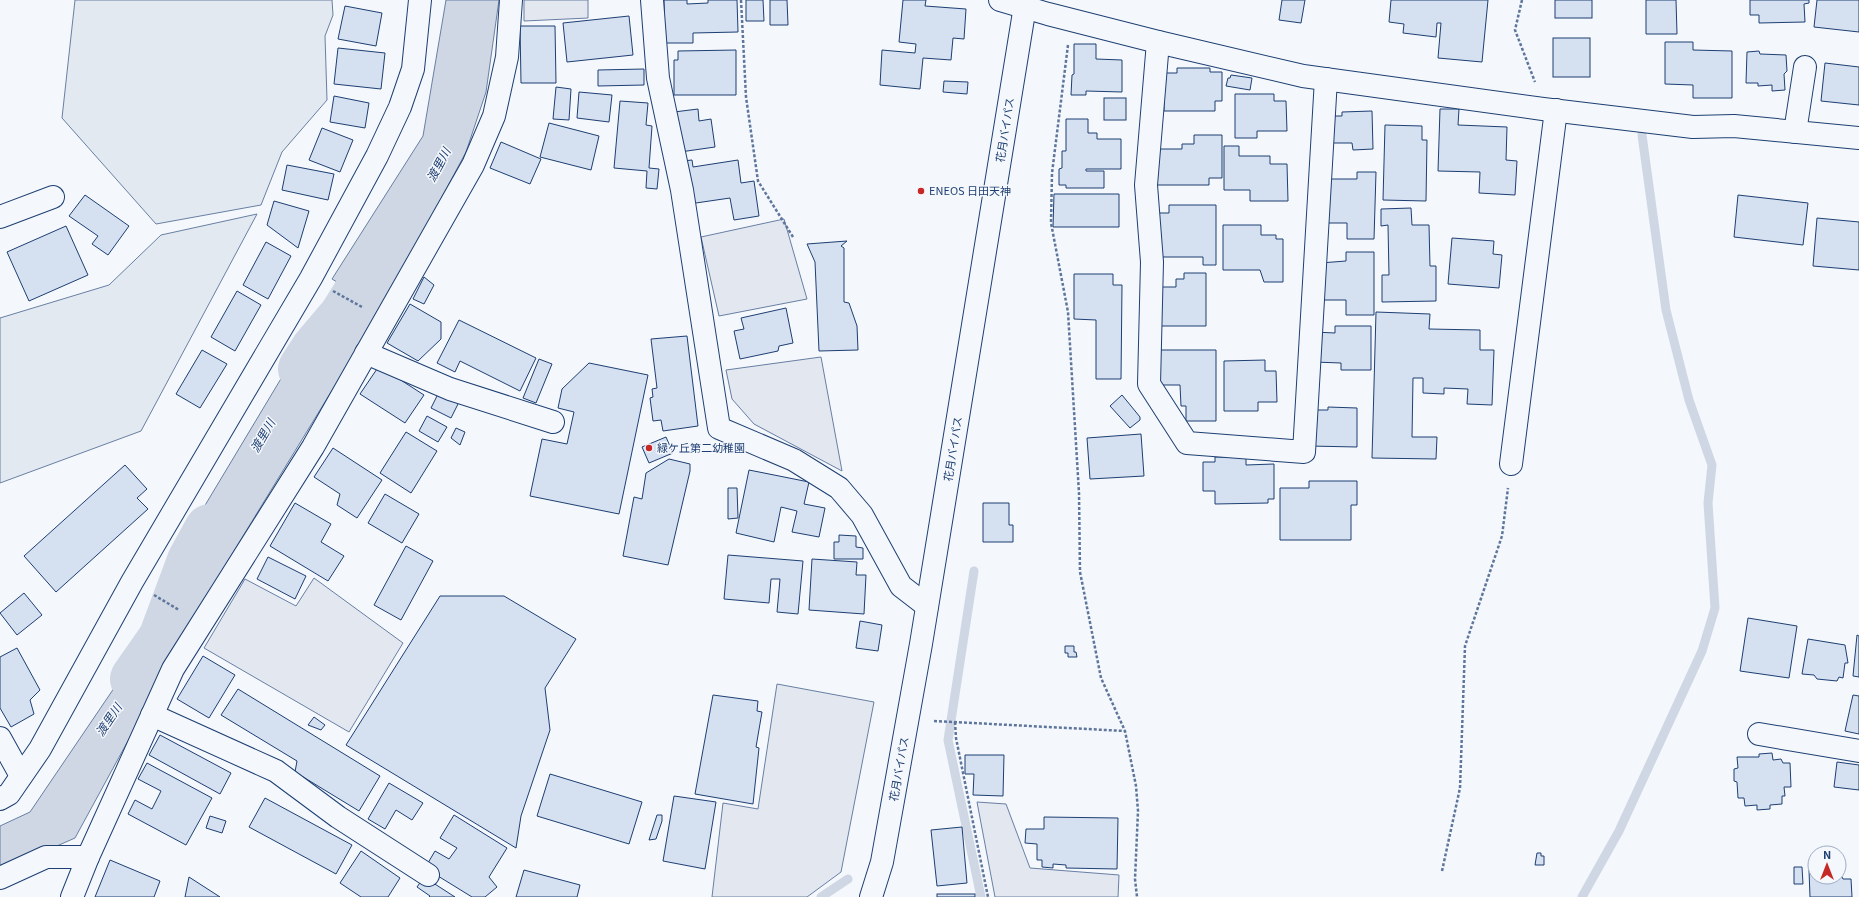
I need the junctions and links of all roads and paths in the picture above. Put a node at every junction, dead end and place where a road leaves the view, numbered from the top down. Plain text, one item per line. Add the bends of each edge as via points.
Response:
1 (420, 0) edge
2 (510, 0) edge
3 (652, 0) edge
4 (741, 0) edge
5 (1000, 0) edge
6 (1522, 0) edge
7 (1026, 4) edge
8 (1071, 20) junction
9 (1158, 42) junction
10 (1805, 66) dead end
11 (1326, 79) junction
12 (1550, 110) junction
13 (1795, 132) junction
14 (1859, 138) edge
15 (53, 197) dead end
16 (0, 217) edge
17 (793, 236) dead end
18 (332, 290) dead end
19 (364, 308) dead end
20 (366, 353) junction
21 (553, 422) dead end
22 (1511, 464) joint
23 (132, 582) junction
24 (927, 606) junction
25 (201, 624) junction
26 (152, 715) junction
27 (933, 721) dead end
28 (955, 722) junction
29 (1125, 732) junction
30 (1759, 734) dead end
31 (0, 738) edge
32 (1859, 751) edge
33 (22, 776) junction
34 (0, 798) edge
35 (88, 857) junction
36 (1442, 872) dead end
37 (428, 875) dead end
38 (0, 878) edge
39 (72, 897) edge
40 (871, 897) edge
41 (988, 897) edge
42 (1137, 897) edge

1 - 23 main road via 413,69 400,107 380,149 311,278
2 - 20 main road via 508,57 494,116 473,165
3 - 24 main road via 658,78 682,190 719,428 794,460 839,488 862,515 901,586
4 - 17 path via 746,98 758,182
5 - 7 main road
6 - 12 path via 1515,30
7 - 8 main road
7 - 24 main road, 花月バイパス
8 - 9 main road
8 - 29 path via 1052,173 1051,222 1068,312 1079,493 1080,572 1101,678
9 - 11 main road via 1303,76
9 - 11 main road via 1146,185 1152,262 1149,384 1187,443 1304,452
10 - 13 main road
11 - 12 main road
12 - 13 main road via 1693,127 1734,126
12 - 22 main road
13 - 14 main road
15 - 16 main road
18 - 19 path
20 - 21 main road via 450,389
20 - 25 main road via 312,447
22 - 36 path via 1502,536 1465,646 1460,788
23 - 25 path
23 - 33 main road via 40,749
24 - 40 main road, 花月バイパス via 882,862
25 - 26 main road via 173,669
26 - 35 main road
26 - 37 main road via 276,771 338,817
27 - 28 path
28 - 29 path
28 - 41 path
29 - 42 path via 1136,786 1138,811 1135,879
30 - 32 main road
31 - 33 main road
33 - 34 main road via 9,794
35 - 38 main road via 46,857
35 - 39 main road

